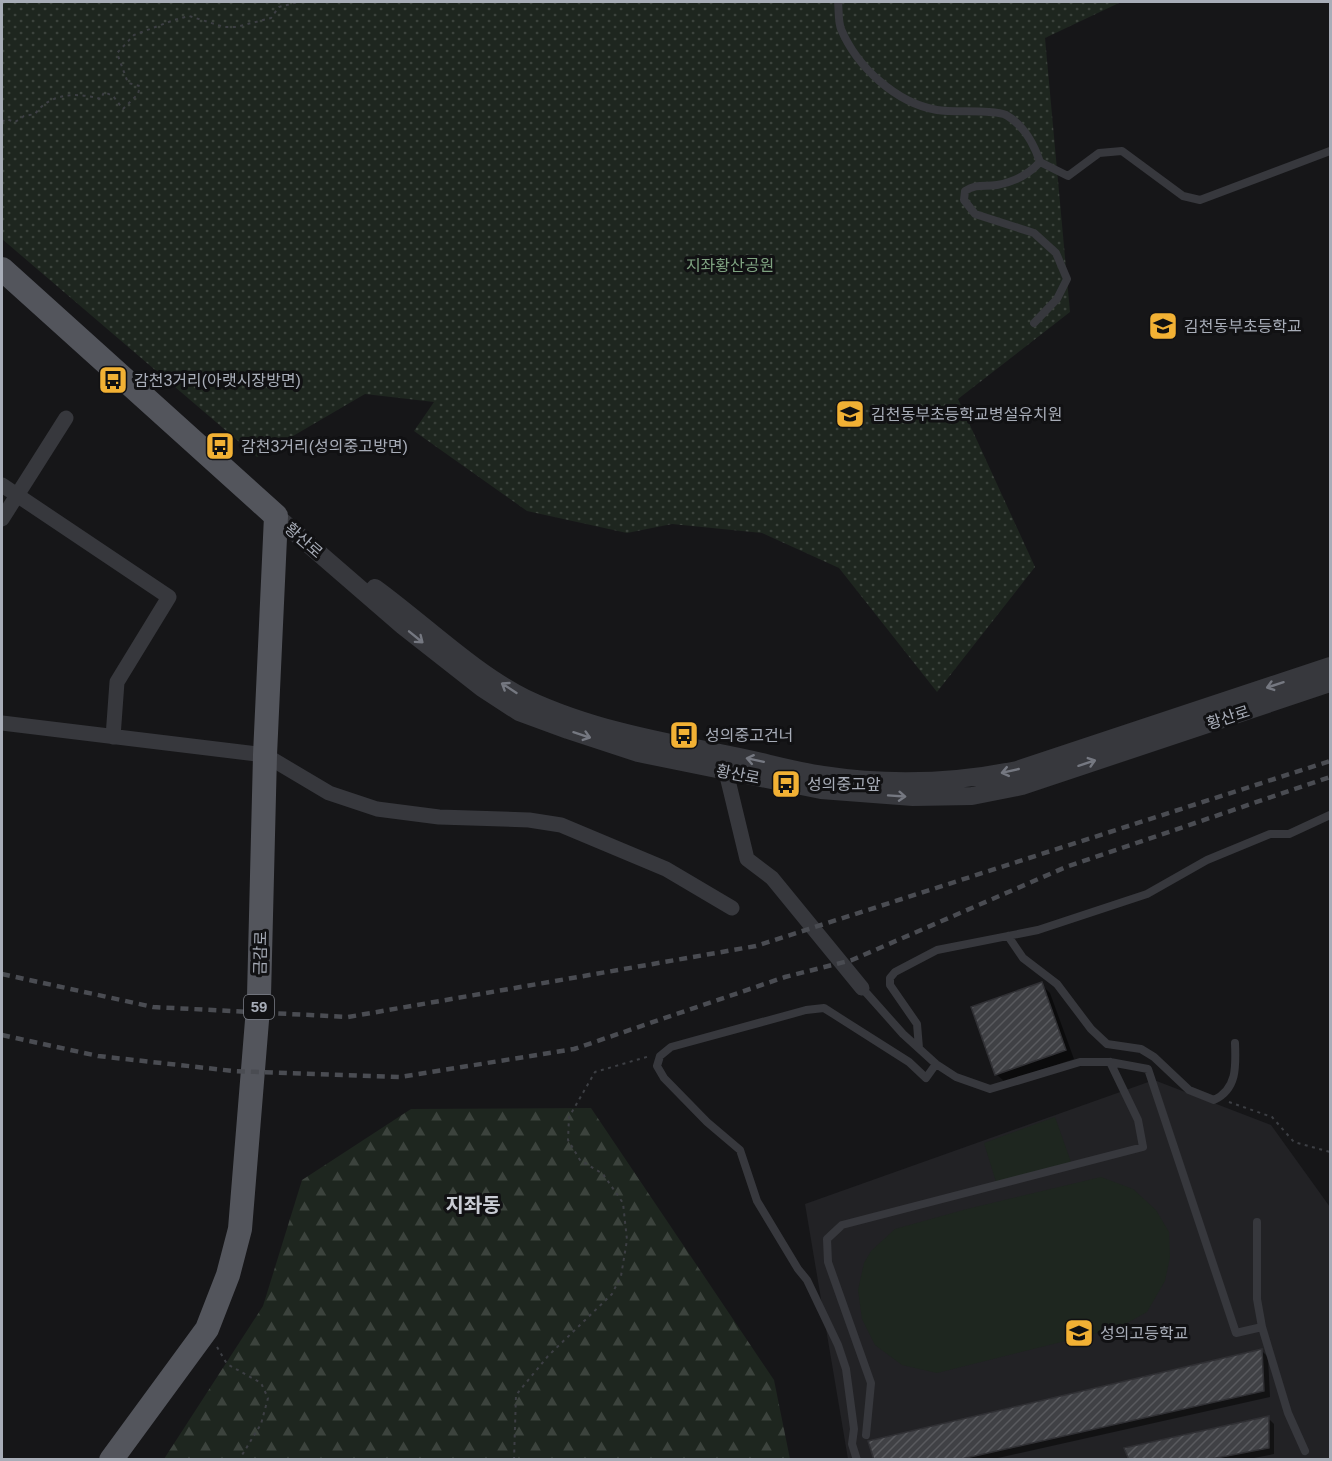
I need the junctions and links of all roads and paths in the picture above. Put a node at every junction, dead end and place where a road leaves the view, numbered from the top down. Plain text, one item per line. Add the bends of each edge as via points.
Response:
1 (298, 2) edge
2 (838, 2) edge
3 (2, 122) edge
4 (1330, 151) edge
5 (1040, 162) junction
6 (2, 269) edge
7 (1034, 323) dead end
8 (66, 417) dead end
9 (2, 485) edge
10 (17, 495) junction
11 (276, 516) junction
12 (2, 519) edge
13 (1330, 666) edge
14 (1330, 683) edge
15 (2, 723) edge
16 (113, 737) junction
17 (265, 755) junction
18 (726, 772) junction
19 (1330, 815) edge
20 (732, 908) dead end
21 (1008, 936) junction
22 (862, 988) joint
23 (1235, 1043) dead end
24 (919, 1048) junction
25 (659, 1058) junction
26 (1110, 1062) junction
27 (936, 1064) junction
28 (1214, 1100) junction
29 (1330, 1152) edge
30 (1257, 1222) dead end
31 (1262, 1327) junction
32 (207, 1329) junction
33 (866, 1435) dead end
34 (1305, 1451) dead end
35 (111, 1460) edge
36 (239, 1460) edge
37 (514, 1460) edge
38 (857, 1460) edge

1 - 3 path via 279,7 271,18 236,27 189,16 134,35 117,52 128,83 140,86 135,99 123,109 105,92 101,99 69,94 15,122
2 - 5 lane via 840,27 856,55 877,78 905,99 936,110 1004,114 1020,124
4 - 5 lane via 1200,200 1183,196 1122,151 1099,153 1068,176
5 - 7 lane via 1030,173 998,185 975,184 965,191 964,200 975,214 1034,233 1056,253 1066,279 1057,299
6 - 11 main road, 황산로
8 - 10 street
9 - 10 street
10 - 12 street
10 - 16 street via 169,597 117,682
13 -> 11 street, 황산로 via 1017,770 970,780 917,782 822,775 640,737 524,697 488,675
11 - 17 main road, 금감로 / 59
11 -> 18 street, 황산로 via 420,640 519,712 638,753
18 -> 14 street, 황산로 via 831,791 913,797 972,796 1022,786
15 - 16 street
16 - 17 street
17 - 20 street via 329,793 377,809 561,825 666,868
17 - 32 main road, 금감로 / 59 via 259,996 246,1186 228,1275
18 - 22 street via 747,859 772,878
19 - 21 lane via 1289,834 1270,834 1207,860 1147,894 1065,922
21 - 24 lane via 937,950 890,978 894,994 917,1024
21 - 28 lane via 1023,958 1057,984 1107,1044 1141,1049 1189,1089
22 - 24 lane
23 - 28 lane via 1236,1067 1230,1089
24 - 27 lane
25 - 27 lane via 671,1047 824,1008 909,1062 926,1078
25 - 37 path via 645,1056 595,1072 569,1117 568,1140 575,1154 603,1174 623,1203 627,1240 621,1276 612,1294 548,1356 516,1395
25 - 38 lane via 657,1066 664,1078 740,1150 757,1201 807,1280 846,1369 854,1429 852,1444
26 - 27 lane via 1080,1062 990,1089 956,1077
26 - 31 lane via 1148,1069 1236,1333
26 - 33 lane via 1138,1120 1143,1147 842,1225 827,1239 828,1262 871,1383
28 - 29 path via 1272,1117 1294,1142
30 - 31 lane via 1257,1299
31 - 34 lane via 1287,1413
32 - 35 main road, 금감로 / 59
32 - 36 path via 227,1364 261,1383 268,1398 261,1424

